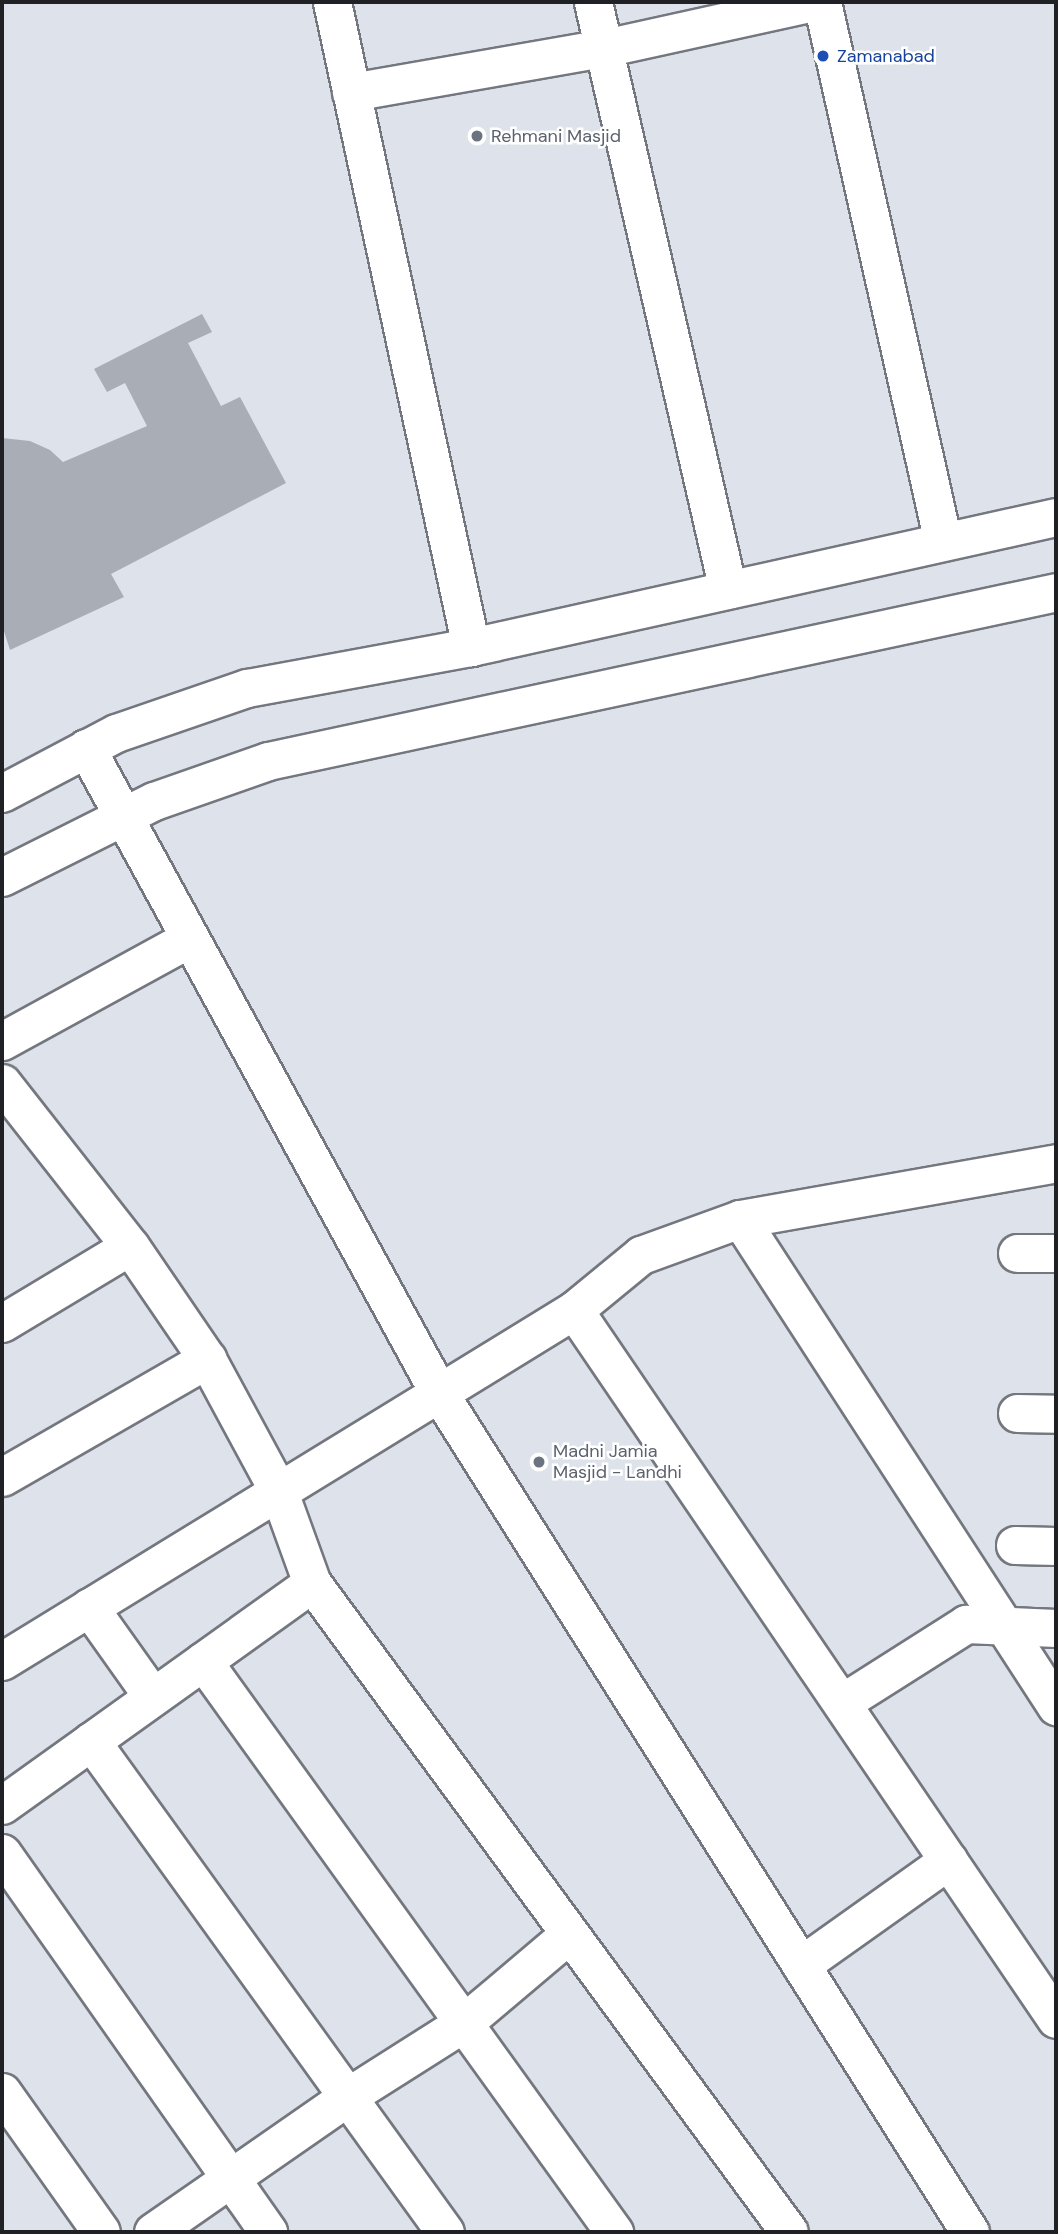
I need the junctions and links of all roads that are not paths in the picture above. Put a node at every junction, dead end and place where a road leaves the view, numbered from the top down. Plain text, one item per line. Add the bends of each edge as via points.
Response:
1 (332, 2) edge
2 (593, 2) edge
3 (813, 2) edge
4 (822, 2) edge
5 (604, 48) junction
6 (351, 92) junction
7 (1056, 517) edge
8 (943, 542) junction
9 (728, 590) junction
10 (1056, 592) edge
11 (471, 648) junction
12 (86, 748) junction
13 (2, 793) edge
14 (126, 815) junction
15 (2, 877) edge
16 (190, 938) junction
17 (2, 1041) edge
18 (2, 1083) edge
19 (1056, 1163) edge
20 (740, 1219) junction
21 (130, 1246) junction
22 (1017, 1253) dead end
23 (1056, 1253) edge
24 (574, 1310) junction
25 (2, 1322) edge
26 (207, 1359) junction
27 (439, 1394) junction
28 (1017, 1413) dead end
29 (1056, 1413) edge
30 (2, 1477) edge
31 (279, 1492) junction
32 (1015, 1545) dead end
33 (1056, 1546) edge
34 (312, 1583) junction
35 (89, 1608) junction
36 (1005, 1626) junction
37 (1056, 1628) edge
38 (4, 1655) edge
39 (203, 1661) junction
40 (153, 1697) junction
41 (843, 1702) junction
42 (1056, 1706) edge
43 (90, 1741) junction
44 (6, 1792) edge
45 (2, 1853) edge
46 (949, 1860) junction
47 (569, 1934) junction
48 (801, 1965) junction
49 (1056, 2019) edge
50 (465, 2022) junction
51 (2, 2092) edge
52 (350, 2095) junction
53 (229, 2178) junction
54 (101, 2232) edge
55 (153, 2232) edge
56 (268, 2232) edge
57 (445, 2232) edge
58 (614, 2232) edge
59 (789, 2232) edge
60 (970, 2232) edge

1 - 6 street
2 - 5 street
3 - 5 street
4 - 8 street
5 - 6 street
5 - 9 street
6 - 11 street
7 - 8 street
8 - 9 street
9 - 11 street
10 - 14 street via 268,761
11 - 12 street via 247,688 116,733
12 - 13 street
12 - 14 street
14 - 15 street
14 - 16 street
16 - 17 street
16 - 27 street
18 - 21 street
19 - 20 street
20 - 24 street via 641,1255
20 - 36 street
21 - 25 street
21 - 26 street
22 - 23 street
24 - 27 street
24 - 41 street
26 - 30 street
26 - 31 street
27 - 31 street
27 - 48 street
28 - 29 street
31 - 34 street
31 - 35 street
32 - 33 street
34 - 39 street
34 - 47 street
35 - 38 street
35 - 40 street
36 - 37 street
36 - 41 street via 966,1624
36 - 42 street
39 - 40 street
39 - 50 street
40 - 43 street
41 - 46 street
43 - 44 street
43 - 52 street
45 - 53 street
46 - 48 street
46 - 49 street
47 - 50 street
47 - 59 street
48 - 60 street
50 - 52 street
50 - 58 street
51 - 54 street
52 - 53 street
52 - 57 street
53 - 55 street
53 - 56 street

